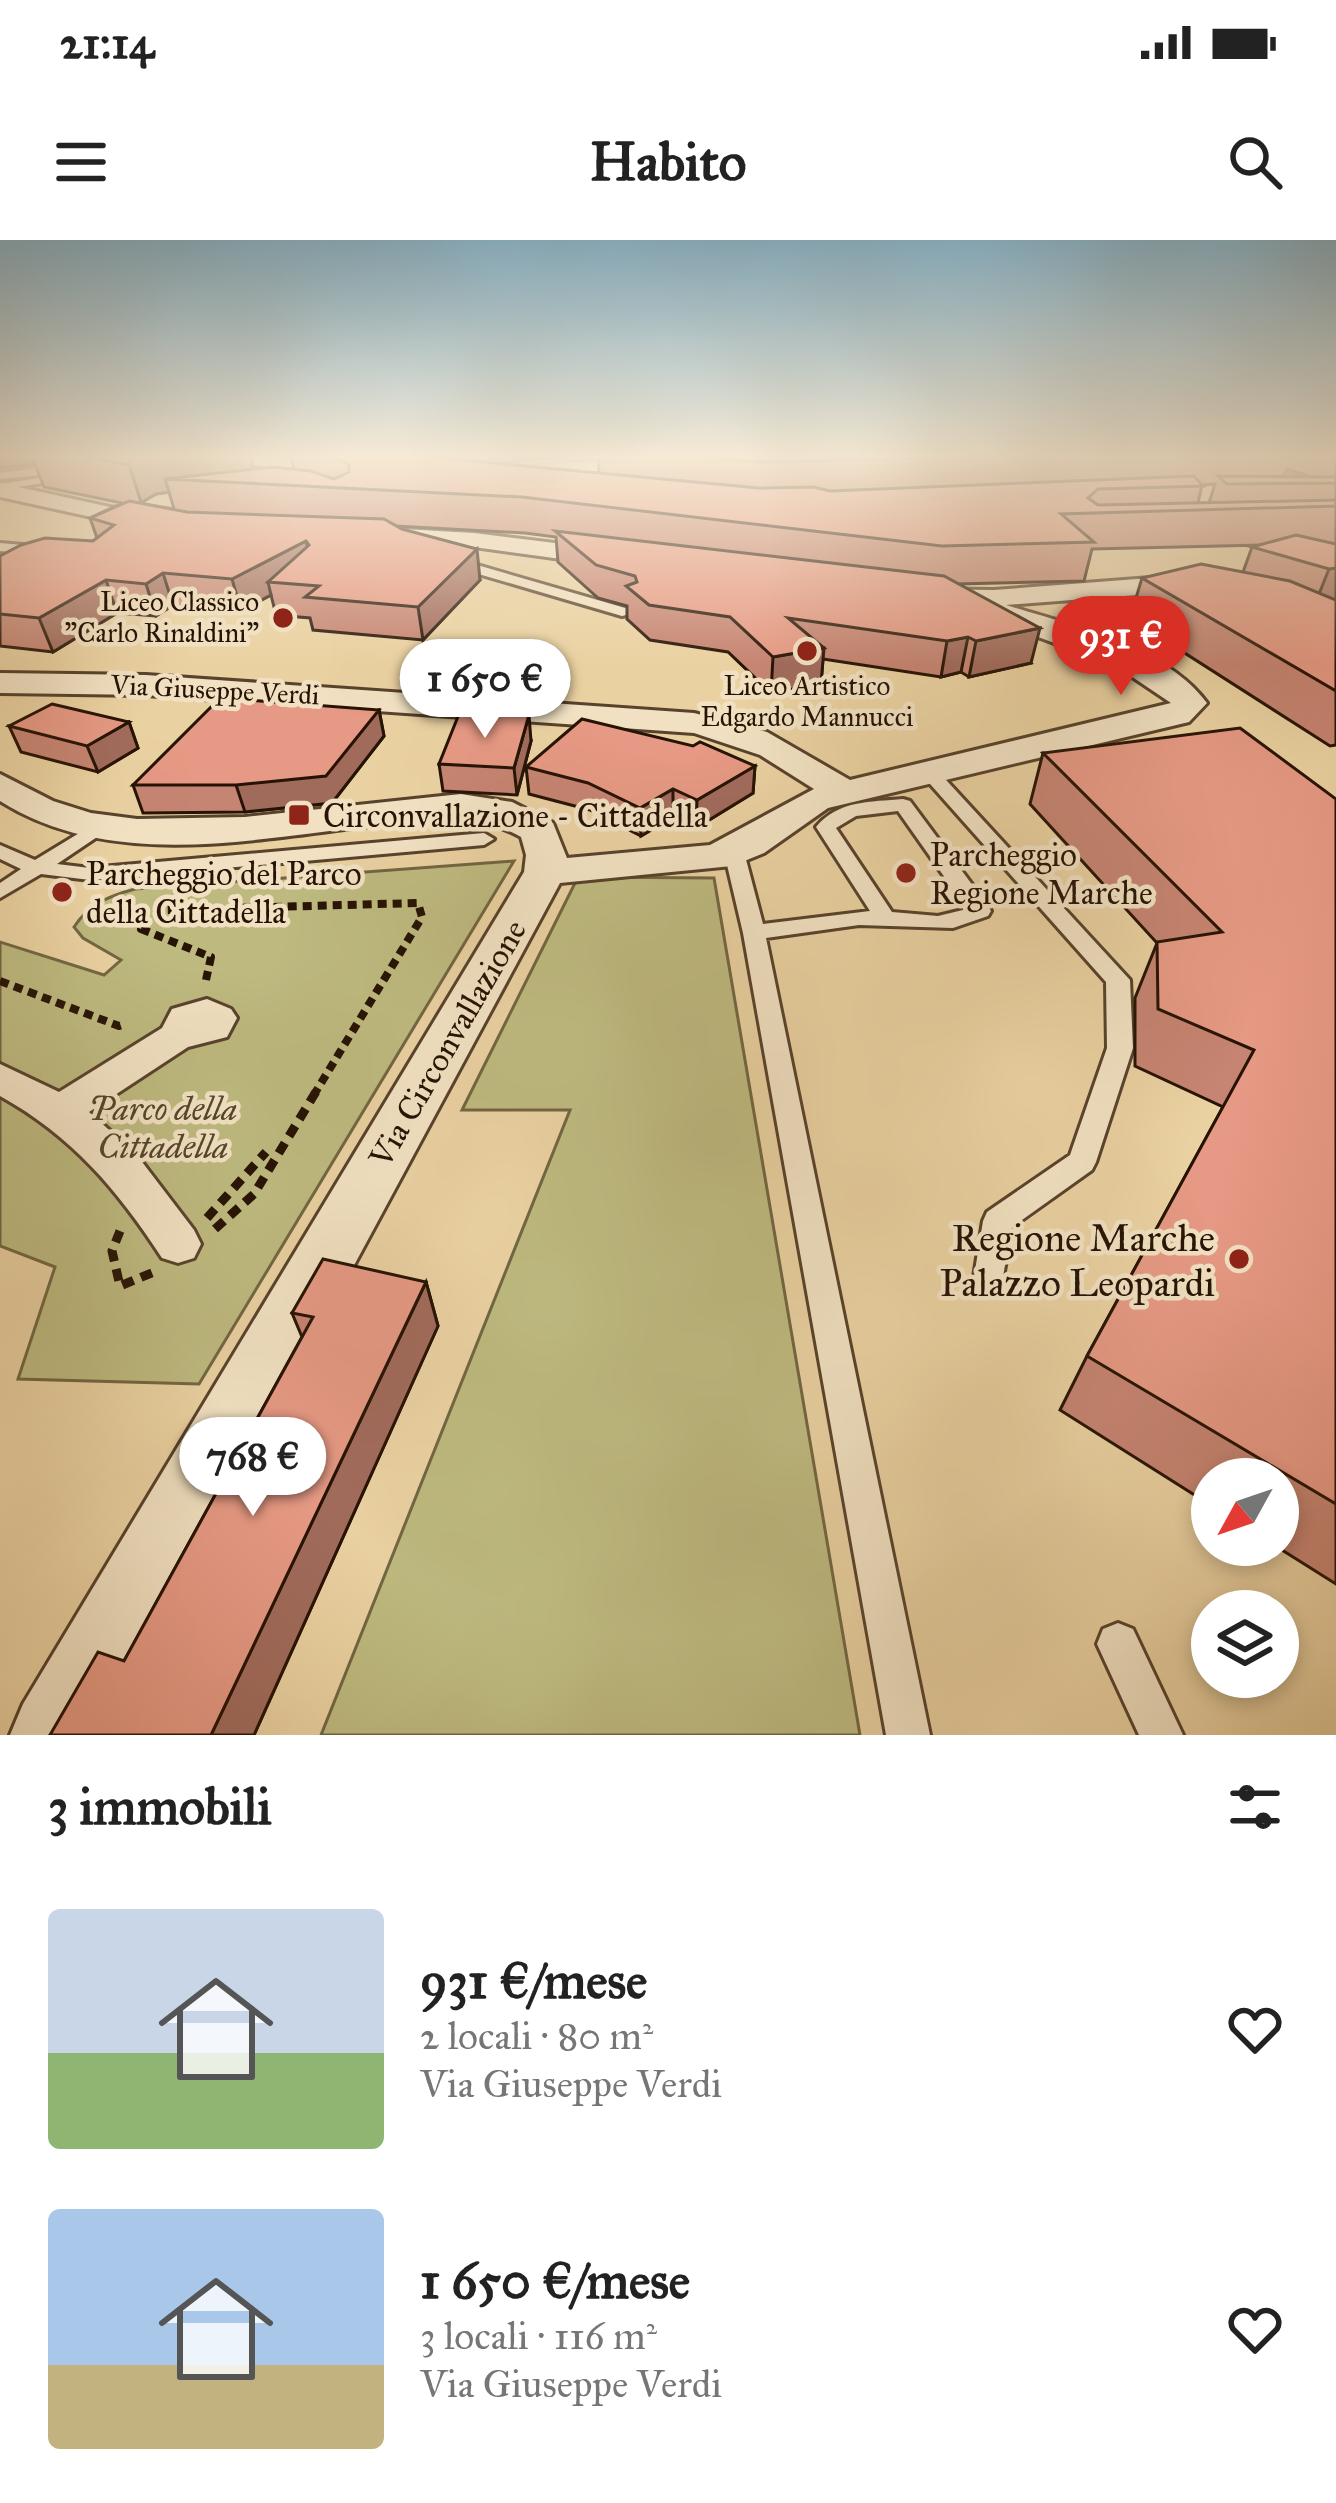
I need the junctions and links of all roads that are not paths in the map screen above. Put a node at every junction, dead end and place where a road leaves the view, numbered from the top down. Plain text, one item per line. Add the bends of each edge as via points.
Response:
1 (165, 525) edge
2 (196, 530) edge
3 (338, 533) edge
4 (384, 534) junction
5 (0, 551) edge
6 (412, 552) edge
7 (64, 556) edge
8 (434, 557) edge
9 (656, 563) edge
10 (896, 593) edge
11 (1086, 593) junction
12 (1225, 593) edge
13 (960, 598) junction
14 (628, 613) edge
15 (1096, 646) junction
16 (0, 683) edge
17 (1179, 711) junction
18 (1202, 744) edge
19 (929, 772) junction
20 (0, 784) edge
21 (842, 792) junction
22 (99, 827) junction
23 (484, 838) dead end
24 (0, 851) edge
25 (734, 852) junction
26 (34, 867) junction
27 (545, 872) junction
28 (0, 892) edge
29 (885, 918) junction
30 (754, 933) junction
31 (183, 1033) dead end
32 (0, 1078) edge
33 (62, 1110) junction
34 (178, 1244) road end
35 (988, 1283) dead end
36 (1118, 1644) dead end
37 (54, 1735) edge
38 (908, 1735) edge
39 (1161, 1735) edge

1 - 2 street
3 - 4 street
4 - 6 lane
4 - 9 street
5 - 7 lane
8 - 14 lane
10 - 13 street
11 - 12 street via 1150,586
11 - 13 street
11 - 15 street via 1081,618
13 - 15 street
15 - 17 street via 1172,687
16 - 21 street, Via Giuseppe Verdi via 146,685 694,723 778,747
17 - 18 street
17 - 19 street
19 - 21 street
19 - 35 lane via 1118,980 1120,1048 1082,1162 998,1221
20 - 22 street via 25,806
21 - 25 street via 801,806
22 - 26 lane
22 - 27 street via 160,833 495,809 539,831
23 - 26 lane via 90,874
24 - 26 lane
25 - 27 street via 673,865
25 - 30 lane
26 - 28 lane
27 - 37 street, Via Circonvallazione
29 - 29 lane via 968,921 980,911 903,805 847,812 826,827
29 - 30 lane
30 - 38 lane
31 - 33 street
32 - 33 street
33 - 34 street via 102,1142
36 - 39 lane

